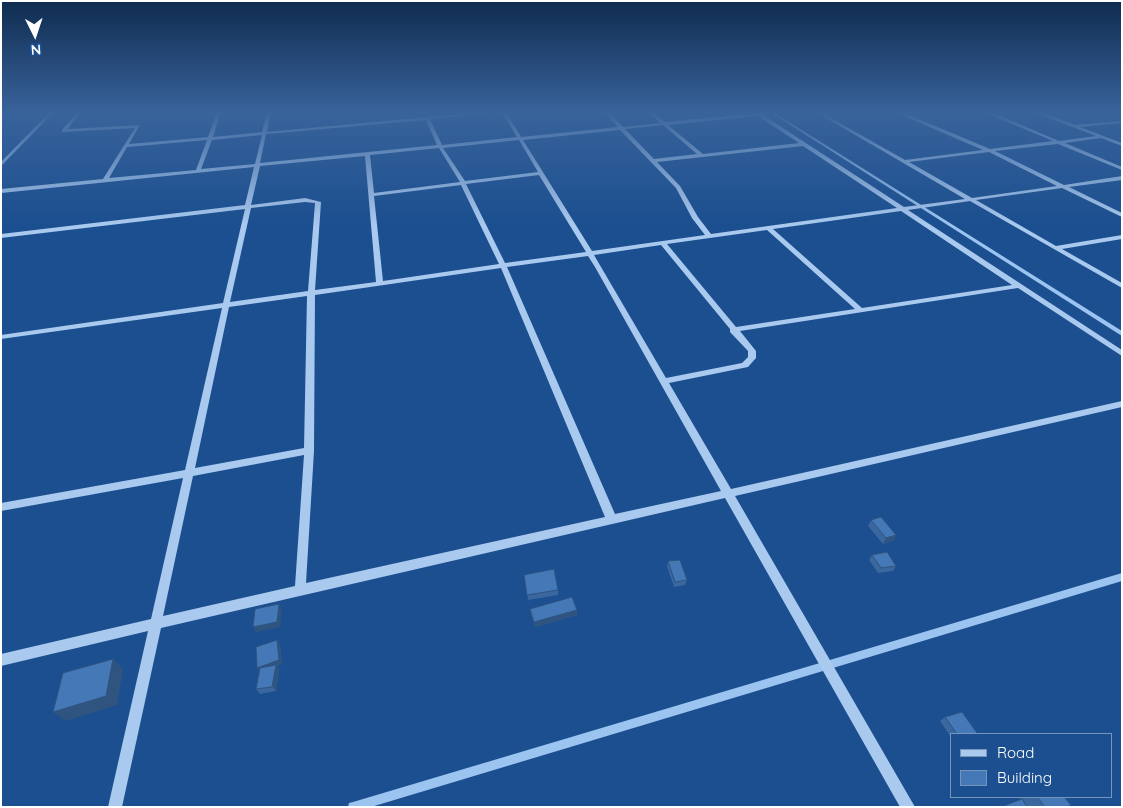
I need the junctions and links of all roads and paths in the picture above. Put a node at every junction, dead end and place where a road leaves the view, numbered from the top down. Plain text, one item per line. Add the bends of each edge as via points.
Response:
1 (16, 150) edge
2 (123, 150) edge
3 (205, 150) edge
4 (260, 150) edge
5 (406, 150) edge
6 (442, 150) edge
7 (527, 150) edge
8 (642, 150) edge
9 (695, 150) edge
10 (751, 150) edge
11 (813, 150) edge
12 (885, 150) edge
13 (990, 150) joint
14 (1077, 150) edge
15 (367, 154) junction
16 (701, 155) junction
17 (653, 161) junction
18 (905, 161) junction
19 (1, 165) edge
20 (257, 165) junction
21 (1122, 169) edge
22 (198, 171) junction
23 (541, 173) junction
24 (1122, 178) edge
25 (105, 180) junction
26 (463, 183) junction
27 (1063, 186) junction
28 (1, 191) edge
29 (371, 195) junction
30 (970, 199) junction
31 (247, 207) junction
32 (902, 209) junction
33 (1122, 215) edge
34 (768, 228) junction
35 (1, 236) edge
36 (709, 236) junction
37 (1122, 237) edge
38 (662, 243) junction
39 (1055, 248) junction
40 (589, 254) junction
41 (503, 266) junction
42 (380, 283) junction
43 (1018, 286) junction
44 (1122, 286) edge
45 (311, 294) junction
46 (226, 306) junction
47 (860, 310) junction
48 (733, 330) junction
49 (1, 337) edge
50 (1122, 354) edge
51 (663, 381) junction
52 (1122, 404) edge
53 (308, 451) junction
54 (188, 473) junction
55 (728, 494) junction
56 (1, 507) edge
57 (612, 520) junction
58 (300, 590) junction
59 (155, 625) junction
60 (1, 660) edge
61 (115, 807) edge
62 (908, 807) edge

1 - 19 street
2 - 25 street
3 - 22 street
4 - 20 street
5 - 15 street
6 - 26 street
7 - 23 street
8 - 17 street
9 - 16 street
10 - 16 street
11 - 32 street
12 - 18 street
13 - 18 street
13 - 27 street
14 - 21 street
15 - 20 street
15 - 29 street
16 - 17 street
17 - 36 street via 686,196
18 - 30 street
20 - 22 street
20 - 31 street
22 - 25 street
23 - 26 street
23 - 40 street
24 - 27 street
25 - 28 street
26 - 29 street
26 - 41 street
27 - 30 street
27 - 33 street
29 - 42 street
30 - 32 street
30 - 39 street
31 - 35 street
31 - 45 street via 305,200 318,202
31 - 46 street
32 - 34 street
32 - 43 street
34 - 36 street
34 - 47 street
36 - 38 street
37 - 39 street
38 - 40 street
38 - 48 street
39 - 44 street
40 - 41 street
40 - 51 street
41 - 42 street
41 - 57 street
42 - 45 street
43 - 47 street
43 - 50 street
45 - 46 street
45 - 53 street
46 - 49 street
46 - 54 street
47 - 48 street
48 - 51 street via 752,351 752,358 745,365
51 - 55 street
52 - 55 street
53 - 54 street
53 - 58 street
54 - 56 street
54 - 59 street
55 - 57 street
55 - 62 street
57 - 58 street
58 - 59 street
59 - 60 street
59 - 61 street

